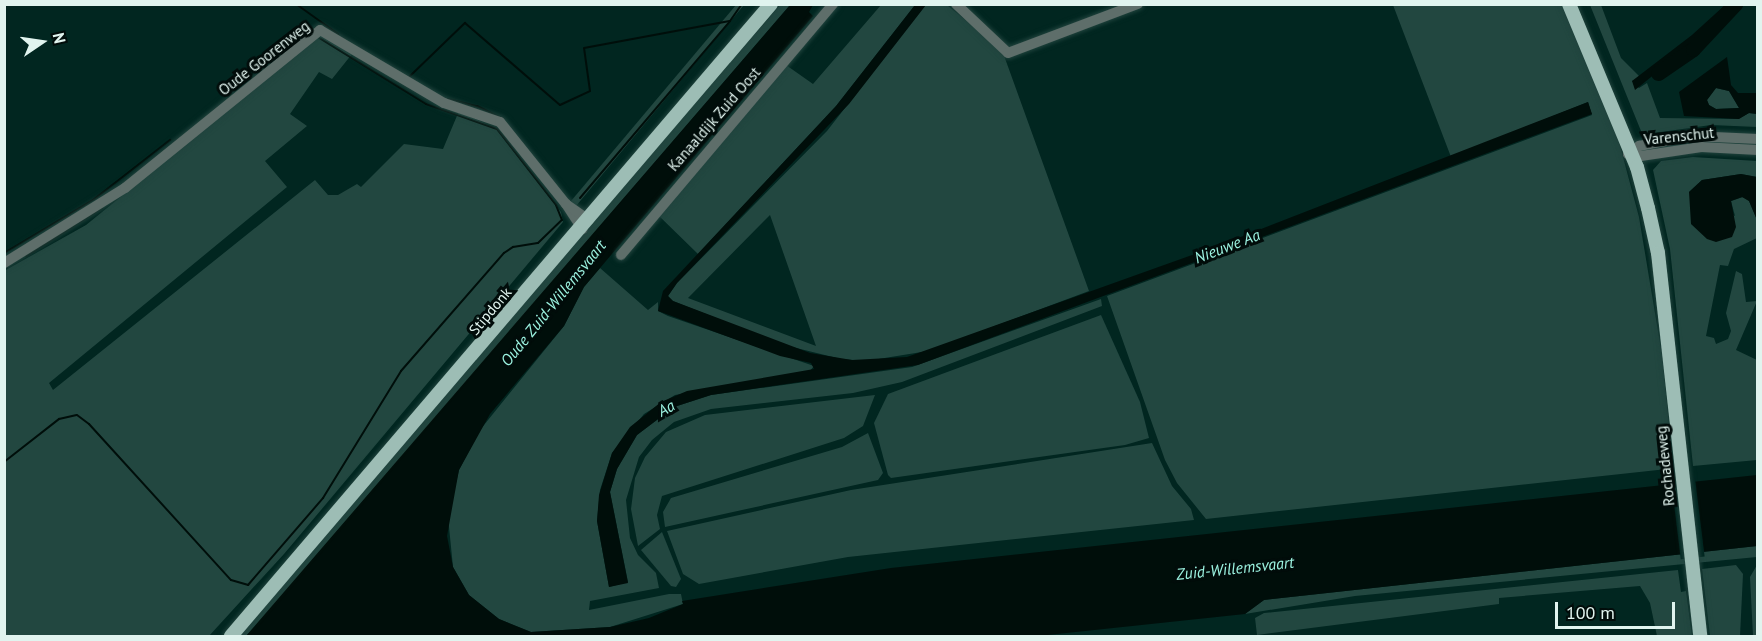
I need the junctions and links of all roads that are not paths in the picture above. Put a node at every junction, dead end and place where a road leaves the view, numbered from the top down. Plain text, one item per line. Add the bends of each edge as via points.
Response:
1 (771, 4) edge
2 (833, 4) edge
3 (956, 4) edge
4 (1138, 4) edge
5 (1569, 4) edge
6 (1578, 4) edge
7 (1592, 53) junction
8 (1758, 139) edge
9 (1758, 150) edge
10 (1628, 154) junction
11 (585, 224) junction
12 (621, 255) dead end
13 (4, 263) edge
14 (231, 636) edge
15 (1700, 636) edge

1 - 11 main road, Stipdonk
2 - 12 street, Kanaaldijk Zuid Oost
3 - 4 street via 1008,53
5 - 7 main road, Rochadeweg
6 - 7 main road, Rochadeweg
7 - 10 main road, Rochadeweg
8 - 10 street, Varenschut via 1692,136 1639,146
9 - 10 street, Varenschut via 1701,147 1641,156
10 - 15 main road, Rochadeweg via 1636,167 1658,253
11 - 13 street, Oude Goorenweg via 500,122 444,103 320,30 125,188
11 - 14 main road, Stipdonk

